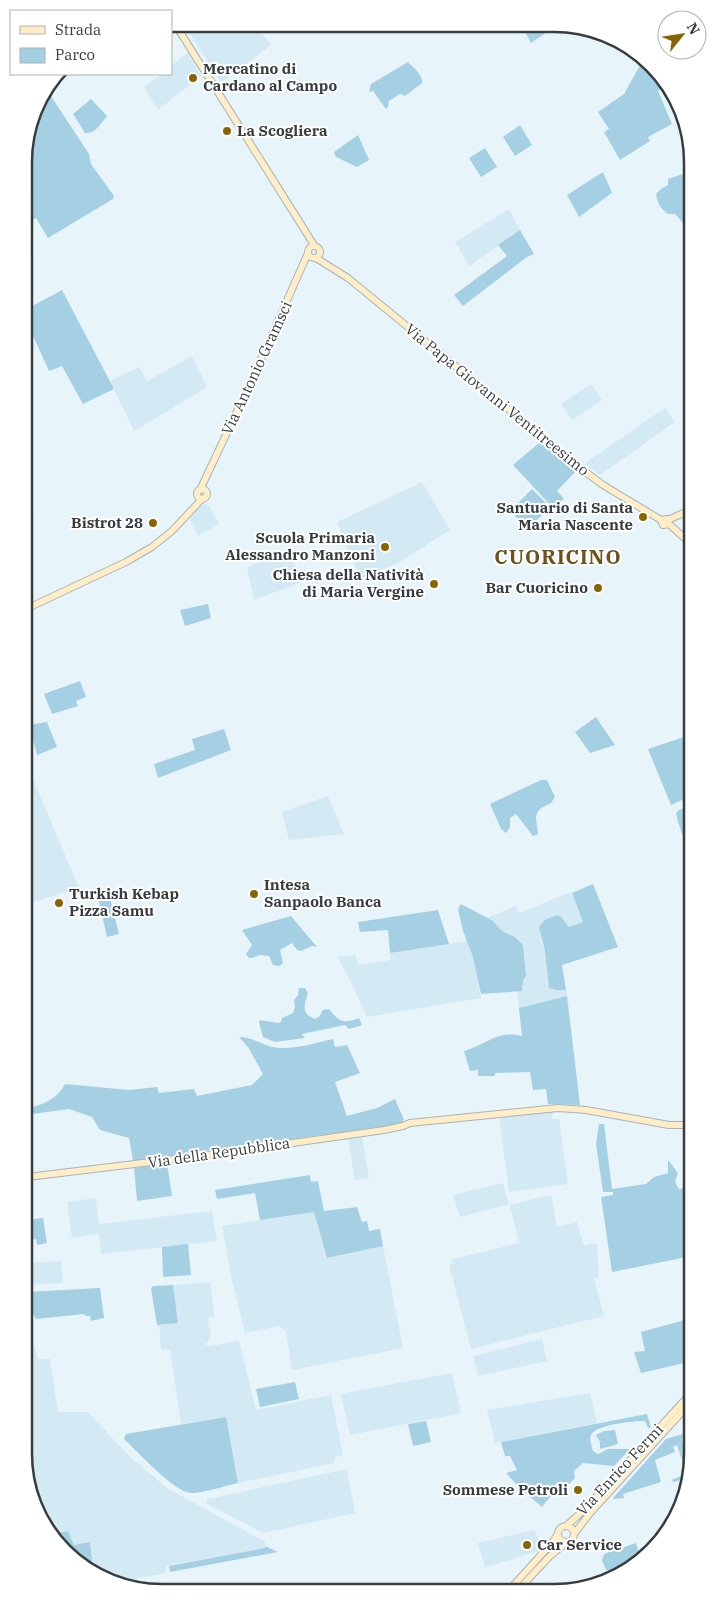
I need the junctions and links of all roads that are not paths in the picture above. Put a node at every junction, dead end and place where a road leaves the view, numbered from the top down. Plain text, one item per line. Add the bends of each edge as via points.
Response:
1 (180, 32) edge
2 (313, 253) junction
3 (684, 513) edge
4 (666, 521) junction
5 (684, 538) edge
6 (33, 606) edge
7 (684, 1125) edge
8 (32, 1176) edge
9 (684, 1401) edge
10 (684, 1410) edge
11 (566, 1526) junction
12 (558, 1534) junction
13 (574, 1534) junction
14 (567, 1542) junction
15 (515, 1584) edge
16 (524, 1584) edge

1 - 2 street via 304,230
2 - 4 street, Via Papa Giovanni Ventitreesimo via 580,468
2 - 6 street, Via Antonio Gramsci via 301,272 202,494 161,541 137,556
3 - 4 street
4 - 5 street, Via Papa Giovanni Ventitreesimo
7 - 8 street, Via della Repubblica via 558,1108 410,1123 384,1130 208,1155
9 - 11 street, Via Enrico Fermi
10 - 13 street, Via Enrico Fermi
11 - 12 street via 560,1528
11 - 13 street via 572,1528
12 - 14 street
12 - 15 street
13 - 14 street
14 - 16 street

